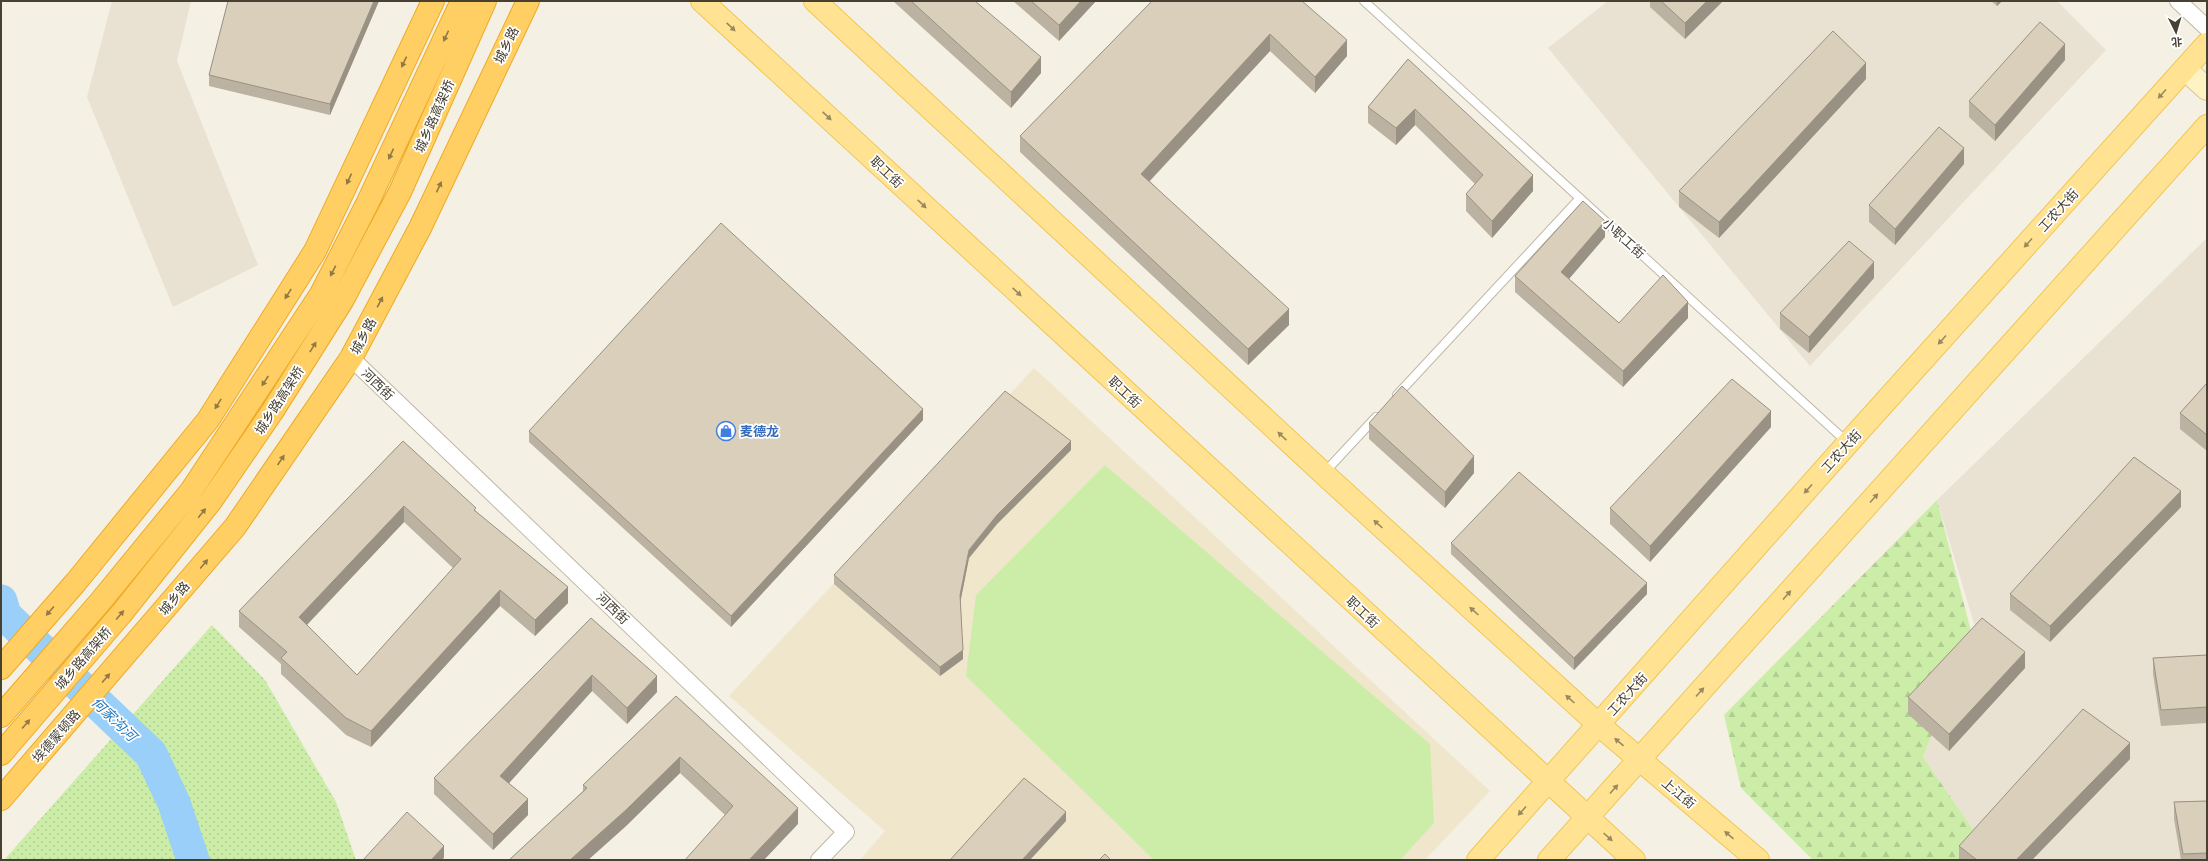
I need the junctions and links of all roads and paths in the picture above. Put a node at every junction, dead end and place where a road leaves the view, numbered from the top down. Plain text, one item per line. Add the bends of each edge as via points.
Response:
1 (433, 1) edge
2 (462, 1) edge
3 (485, 1) edge
4 (528, 1) edge
5 (702, 1) edge
6 (815, 1) edge
7 (1364, 1) edge
8 (2178, 1) edge
9 (2207, 28) edge
10 (2207, 44) edge
11 (2185, 69) junction
12 (2207, 88) edge
13 (2207, 126) edge
14 (1580, 198) junction
15 (351, 358) junction
16 (1393, 399) edge
17 (1382, 411) edge
18 (1848, 443) junction
19 (1324, 474) junction
20 (142, 636) joint
21 (1, 668) edge
22 (1, 716) edge
23 (1599, 725) junction
24 (1, 754) edge
25 (1640, 760) junction
26 (1548, 782) junction
27 (1, 799) edge
28 (1587, 818) junction
29 (819, 860) edge
30 (1478, 860) edge
31 (1549, 860) edge
32 (1634, 860) edge
33 (1758, 860) edge

1 -> 21 highway via 315,250 208,420 76,582
2 -> 22 highway, 城乡路高架桥 via 367,204 321,294 191,491 100,602
24 -> 3 highway, 城乡路高架桥 via 121,614 207,507 272,412 342,301 400,192
15 -> 4 highway, 城乡路 via 420,228
5 -> 26 main road, 职工街
19 -> 6 main road
7 - 14 lane, 小职工街
8 - 9 street
10 - 11 main road, 工农大街
11 - 12 street
11 -> 18 main road, 工农大街
25 -> 13 main road
14 - 16 lane
14 - 18 lane, 小职工街
20 -> 15 highway, 城乡路 via 235,526
15 - 29 street, 河西街 via 846,832
17 - 19 lane
18 -> 23 main road, 工农大街
23 -> 19 main road
27 -> 20 highway, 埃德蒙顿路
25 -> 23 main road, 上江街
23 - 26 main road, 工农大街
28 -> 25 main road
33 -> 25 main road, 上江街
26 - 28 main road
26 -> 30 main road, 工农大街
28 - 31 main road
28 -> 32 main road

